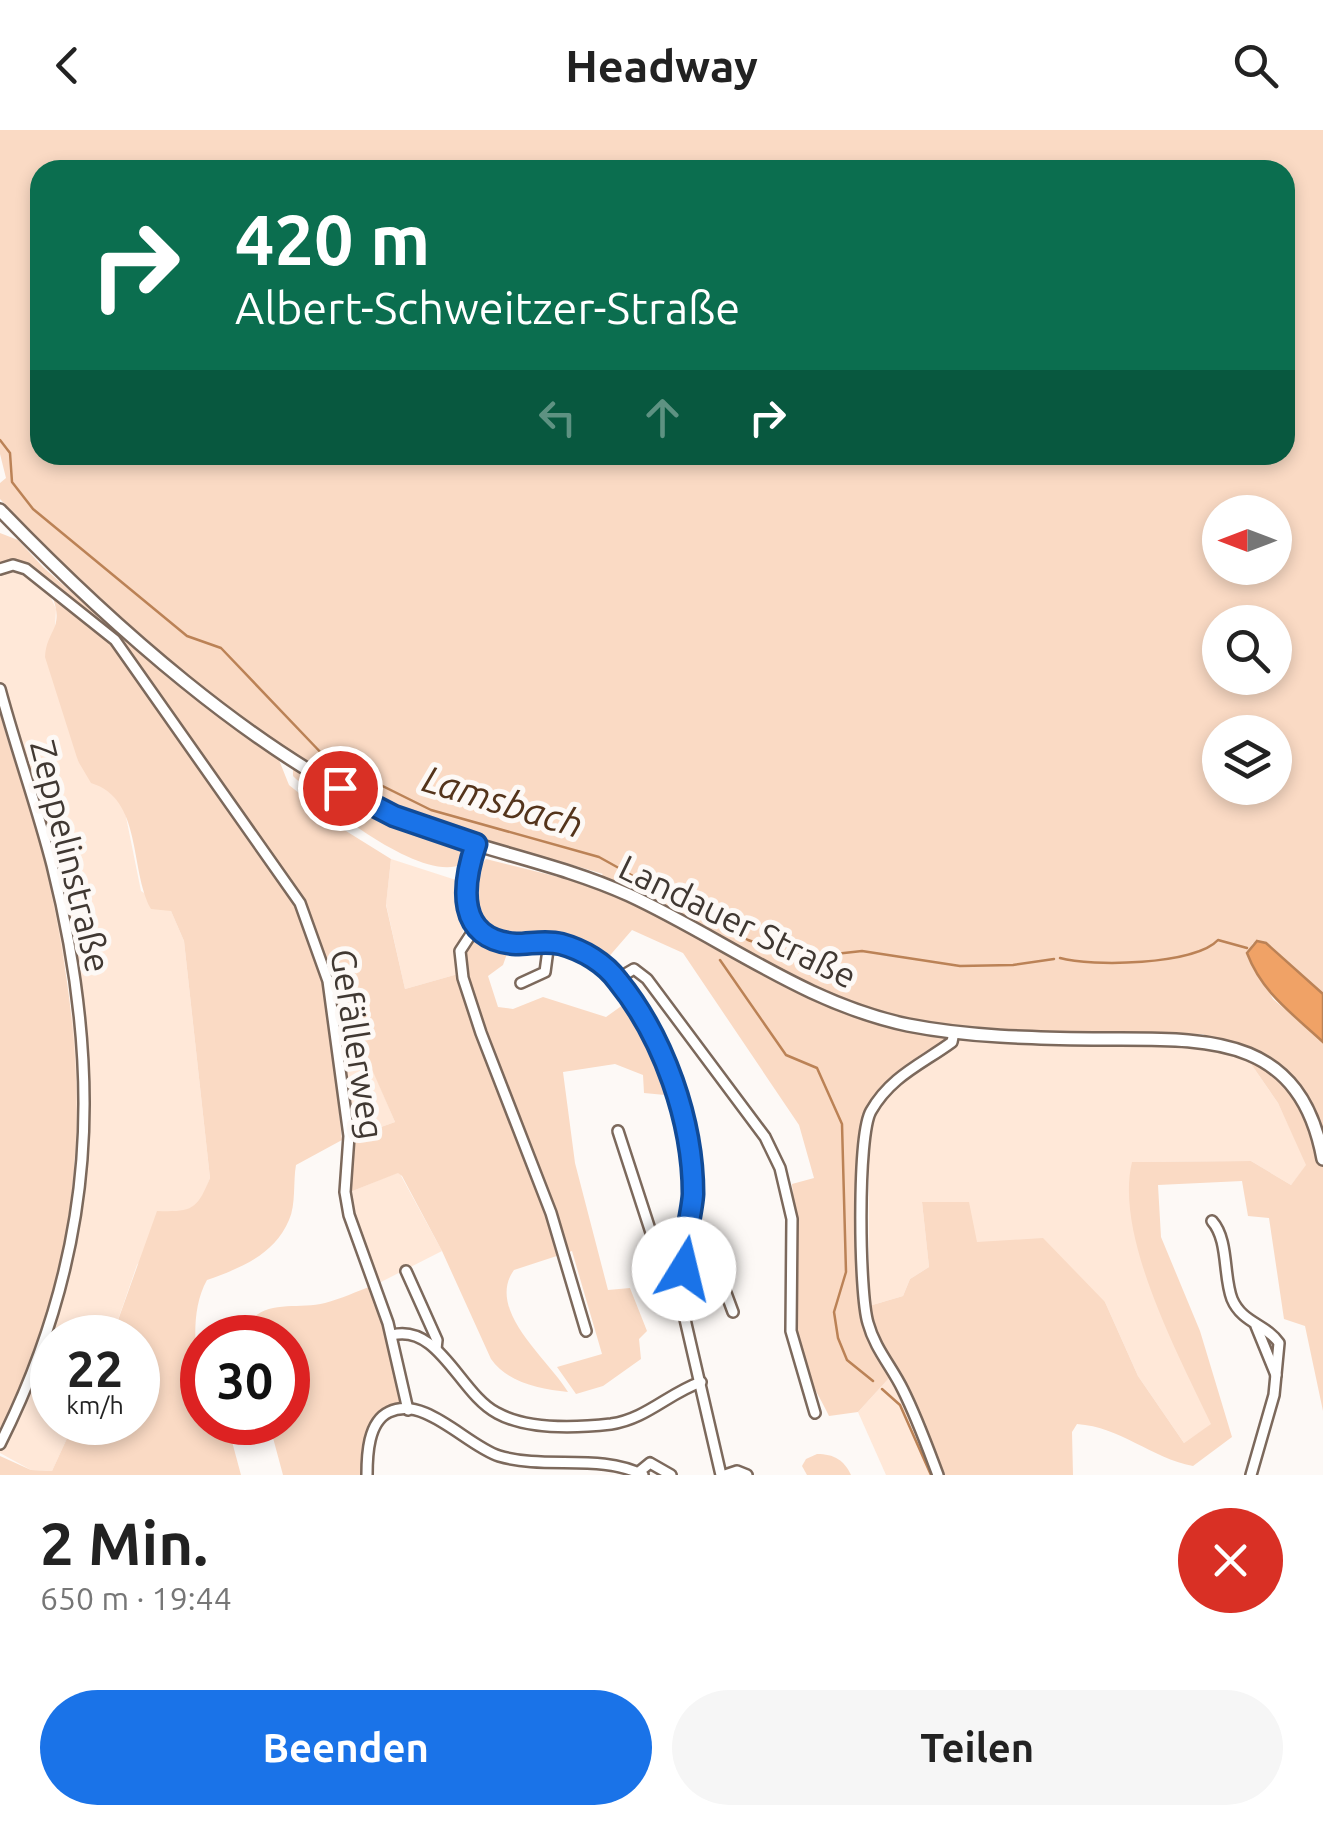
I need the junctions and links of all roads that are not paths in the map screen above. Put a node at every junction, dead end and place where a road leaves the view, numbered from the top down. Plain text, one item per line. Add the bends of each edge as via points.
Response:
1 (2, 517) edge
2 (0, 569) edge
3 (0, 690) edge
4 (476, 844) junction
5 (478, 926) junction
6 (549, 942) junction
7 (617, 979) junction
8 (521, 983) dead end
9 (954, 1032) junction
10 (618, 1132) dead end
11 (1323, 1159) edge
12 (1212, 1221) dead end
13 (690, 1234) junction
14 (682, 1261) junction
15 (666, 1262) junction
16 (406, 1272) dead end
17 (675, 1276) junction
18 (733, 1312) dead end
19 (586, 1331) dead end
20 (392, 1334) junction
21 (436, 1349) junction
22 (701, 1382) junction
23 (408, 1410) junction
24 (816, 1413) dead end
25 (0, 1444) edge
26 (641, 1474) edge
27 (368, 1475) edge
28 (672, 1475) edge
29 (723, 1475) edge
30 (747, 1475) edge
31 (938, 1475) edge
32 (1251, 1475) edge

1 - 4 main road, Landauer Straße via 144,645 287,755 367,803
2 - 20 street, Gefällerweg via 26,569 115,640 300,904 328,980 349,1136 349,1215
3 - 25 street, Zeppelinstraße via 60,900 74,968 83,1083 79,1214 36,1366
4 - 5 street via 463,894
4 - 9 main road, Landauer Straße via 629,895 821,998
5 - 6 street via 506,942
5 - 19 street via 460,950 463,978 552,1213
6 - 7 street via 587,955
6 - 8 street via 545,972
7 - 13 street via 655,1043 678,1102 692,1174
7 - 24 street via 634,969 647,979 773,1152 791,1207 793,1342
9 - 11 main road, Landauer Straße via 1194,1040 1237,1048 1272,1066 1302,1098
9 - 31 street via 952,1042 907,1069 880,1099 868,1119 863,1151 868,1323
10 - 15 street
12 - 32 street via 1234,1304 1279,1344 1277,1378
13 - 14 street
13 - 18 street via 706,1239
14 - 15 street
14 - 17 street via 684,1269
15 - 17 street via 667,1274
16 - 21 street
17 - 22 street
20 - 21 street via 412,1334
20 - 23 street, Gefällerweg
21 - 22 street via 480,1402 534,1424 620,1422
22 - 29 street
23 - 26 street via 503,1457
23 - 27 street via 390,1411 378,1422
26 - 28 street via 650,1462
29 - 30 street

